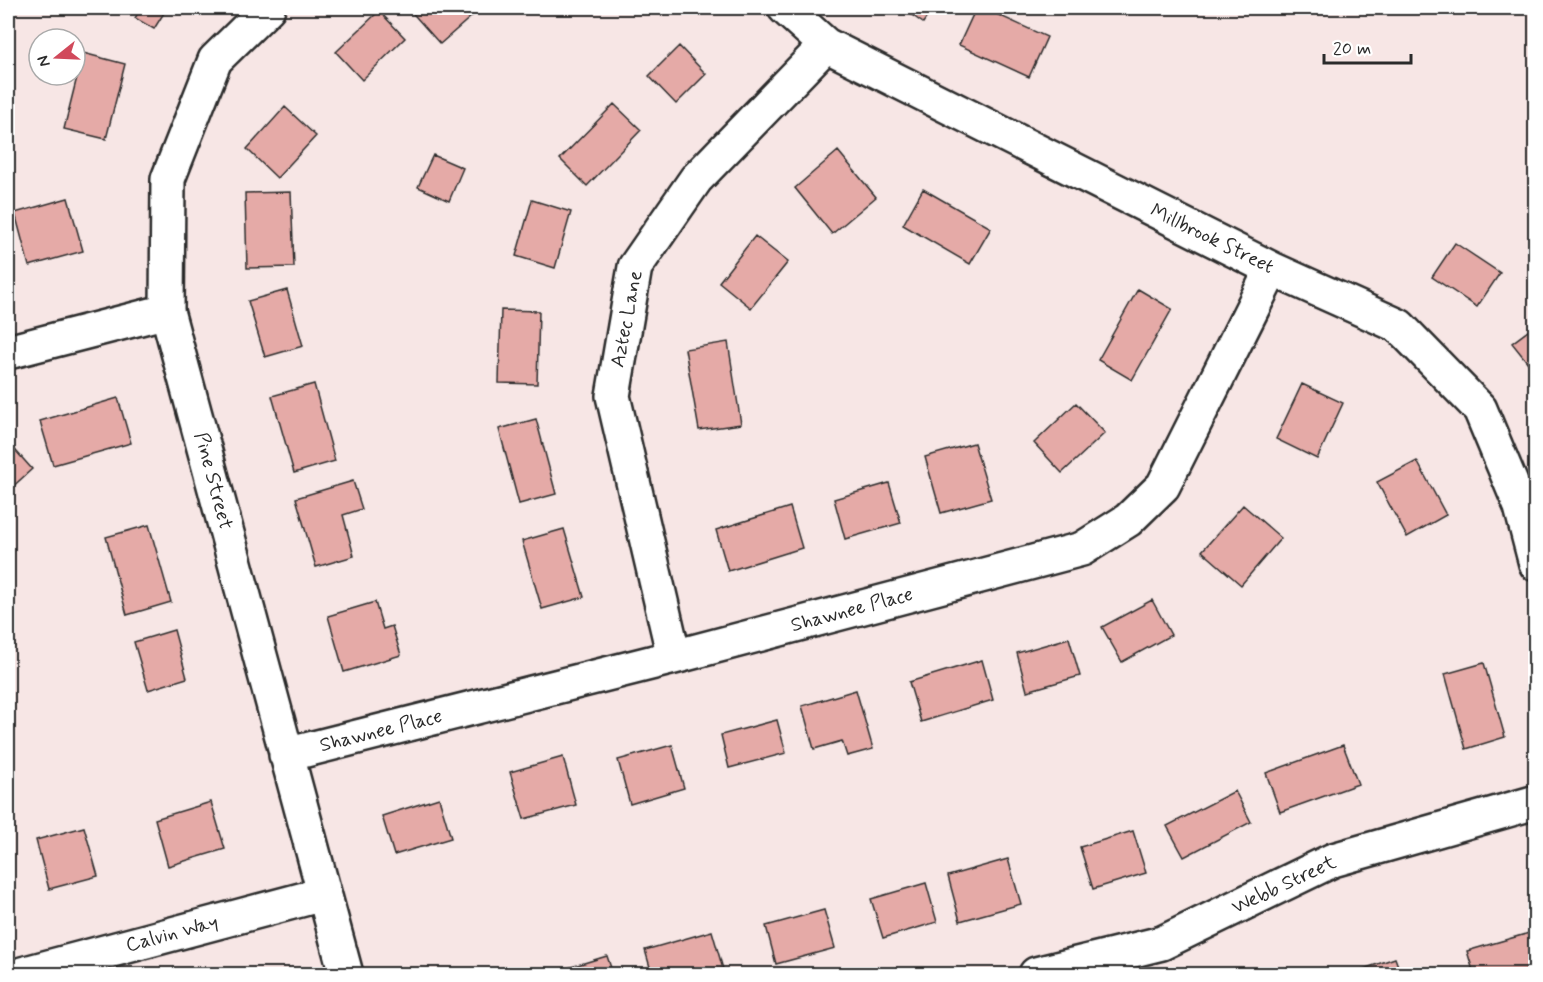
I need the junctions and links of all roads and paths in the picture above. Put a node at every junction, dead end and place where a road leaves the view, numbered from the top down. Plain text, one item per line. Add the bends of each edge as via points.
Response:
1 (268, 8) edge
2 (785, 8) edge
3 (826, 45) junction
4 (1272, 269) junction
5 (167, 311) junction
6 (8, 352) edge
7 (1536, 564) edge
8 (674, 657) junction
9 (286, 755) junction
10 (1536, 802) edge
11 (323, 894) junction
12 (21, 975) edge
13 (346, 975) edge
14 (1036, 975) edge

1 - 5 street, Pine Street via 215,60 168,179
2 - 3 street, Millbrook Street
3 - 4 street, Millbrook Street
3 - 8 street, Aztec Lane via 696,179 635,267 613,396
4 - 7 street, Millbrook Street via 1399,326 1480,409 1521,507
4 - 8 street, Shawnee Place via 1163,486 1128,520 1082,549
5 - 6 street
5 - 9 street, Pine Street
8 - 9 street, Shawnee Place
9 - 11 street, Pine Street
10 - 14 street, Webb Street via 1333,860 1162,943
11 - 12 street, Calvin Way
11 - 13 street, Pine Street

